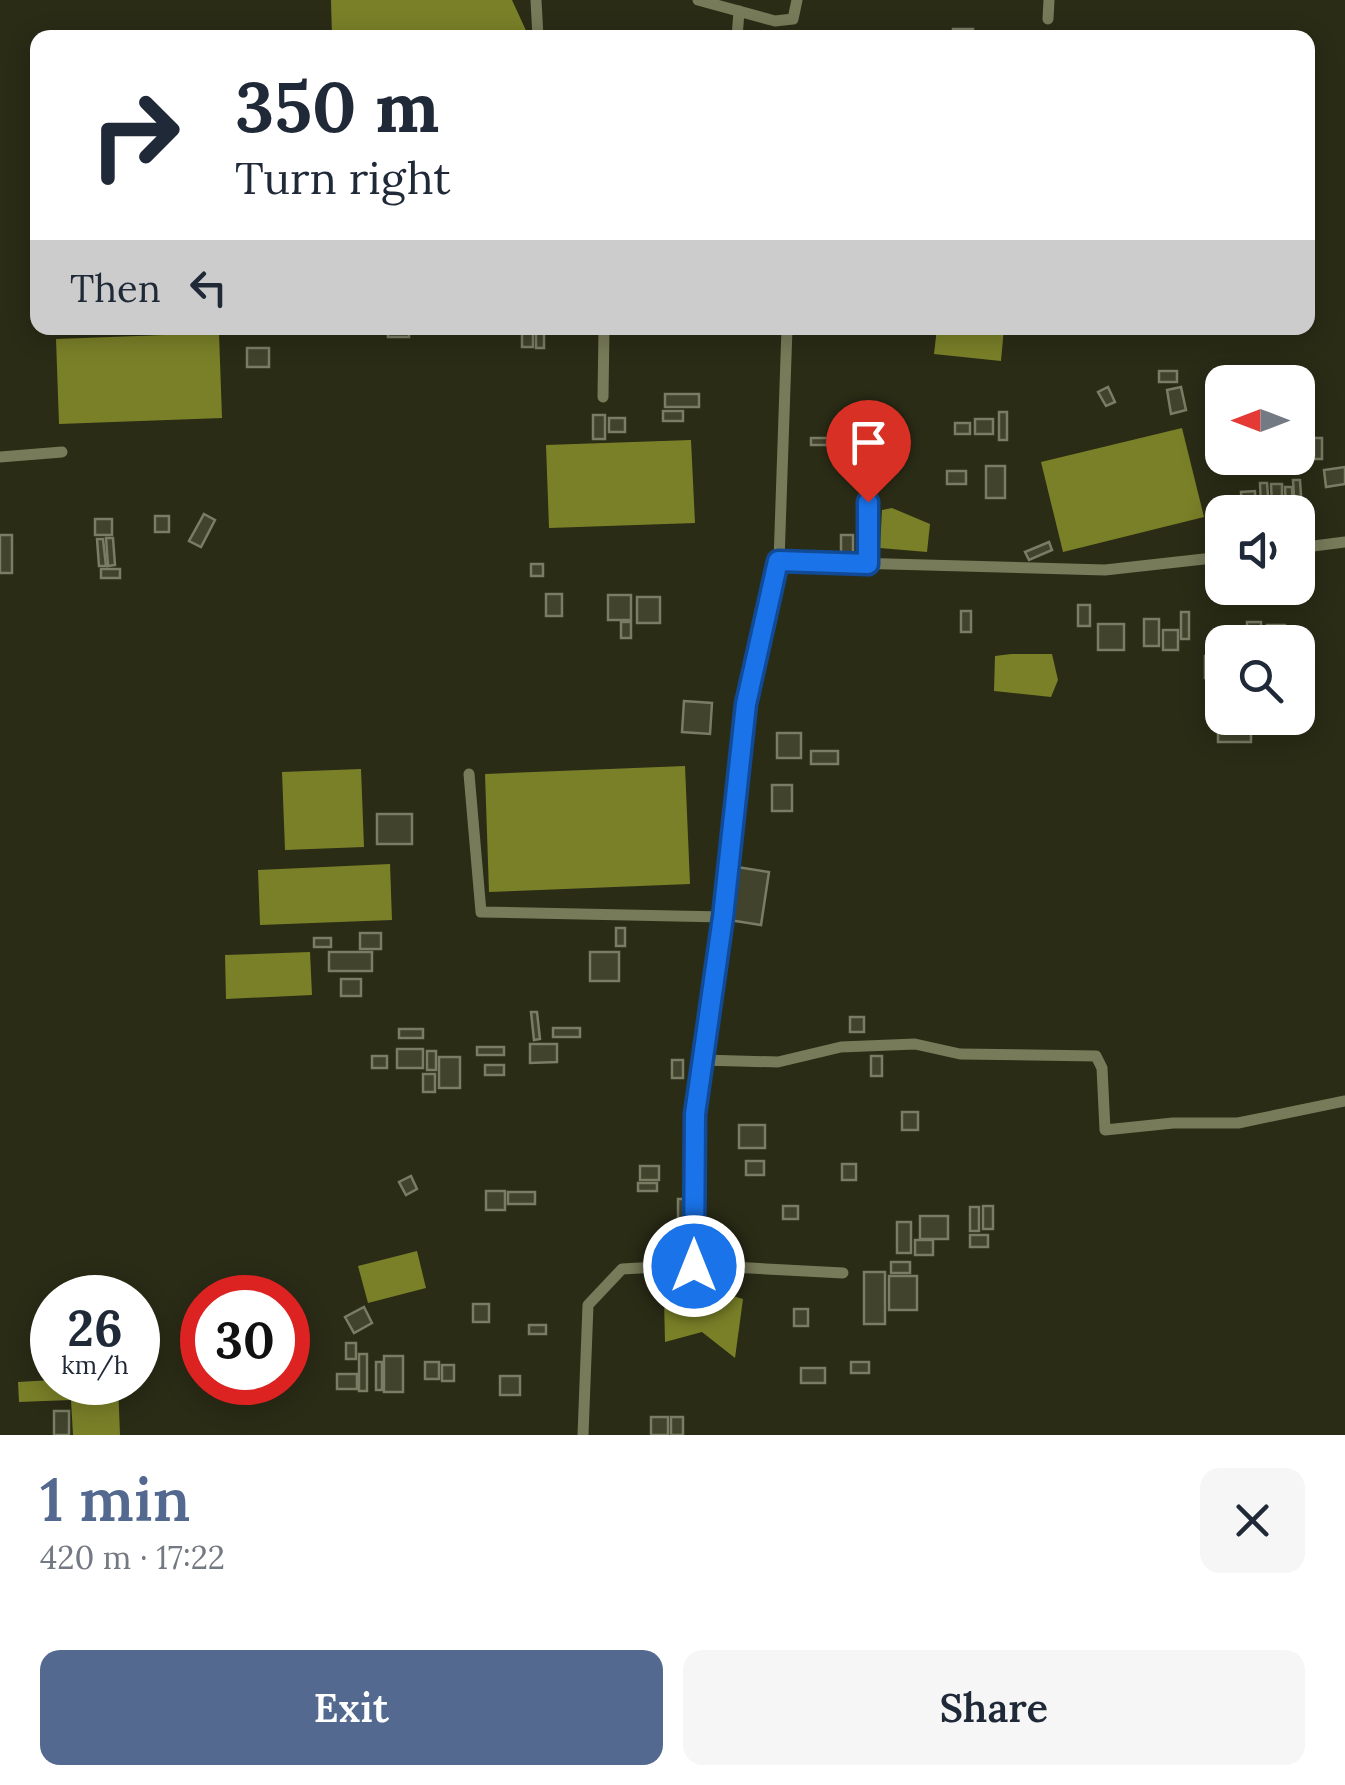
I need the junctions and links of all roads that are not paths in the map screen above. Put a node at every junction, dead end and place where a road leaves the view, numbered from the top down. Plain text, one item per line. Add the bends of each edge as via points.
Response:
1 (536, 0) edge
2 (698, 0) edge
3 (797, 0) edge
4 (1049, 0) edge
5 (739, 11) junction
6 (1048, 19) dead end
7 (538, 30) edge
8 (738, 30) edge
9 (604, 335) edge
10 (787, 335) edge
11 (604, 397) dead end
12 (62, 452) dead end
13 (0, 456) edge
14 (868, 472) dead end
15 (1345, 542) edge
16 (1315, 546) edge
17 (1205, 559) edge
18 (778, 561) junction
19 (868, 564) junction
20 (469, 774) dead end
21 (723, 917) junction
22 (702, 1060) junction
23 (1345, 1101) edge
24 (694, 1266) junction
25 (844, 1273) dead end
26 (583, 1435) edge

1 - 7 street
2 - 5 street
3 - 5 street via 794,19
4 - 6 street
5 - 8 street
9 - 11 street
10 - 18 street
12 - 13 street
14 - 19 street
15 - 16 street
17 - 19 street via 1104,570
18 - 19 street
18 - 21 street via 746,704
20 - 21 street via 480,912
21 - 22 street
22 - 23 street via 778,1062 841,1047 916,1044 960,1054 1096,1056 1105,1130 1238,1123
22 - 24 street
24 - 25 street
24 - 26 street via 622,1269 588,1305

